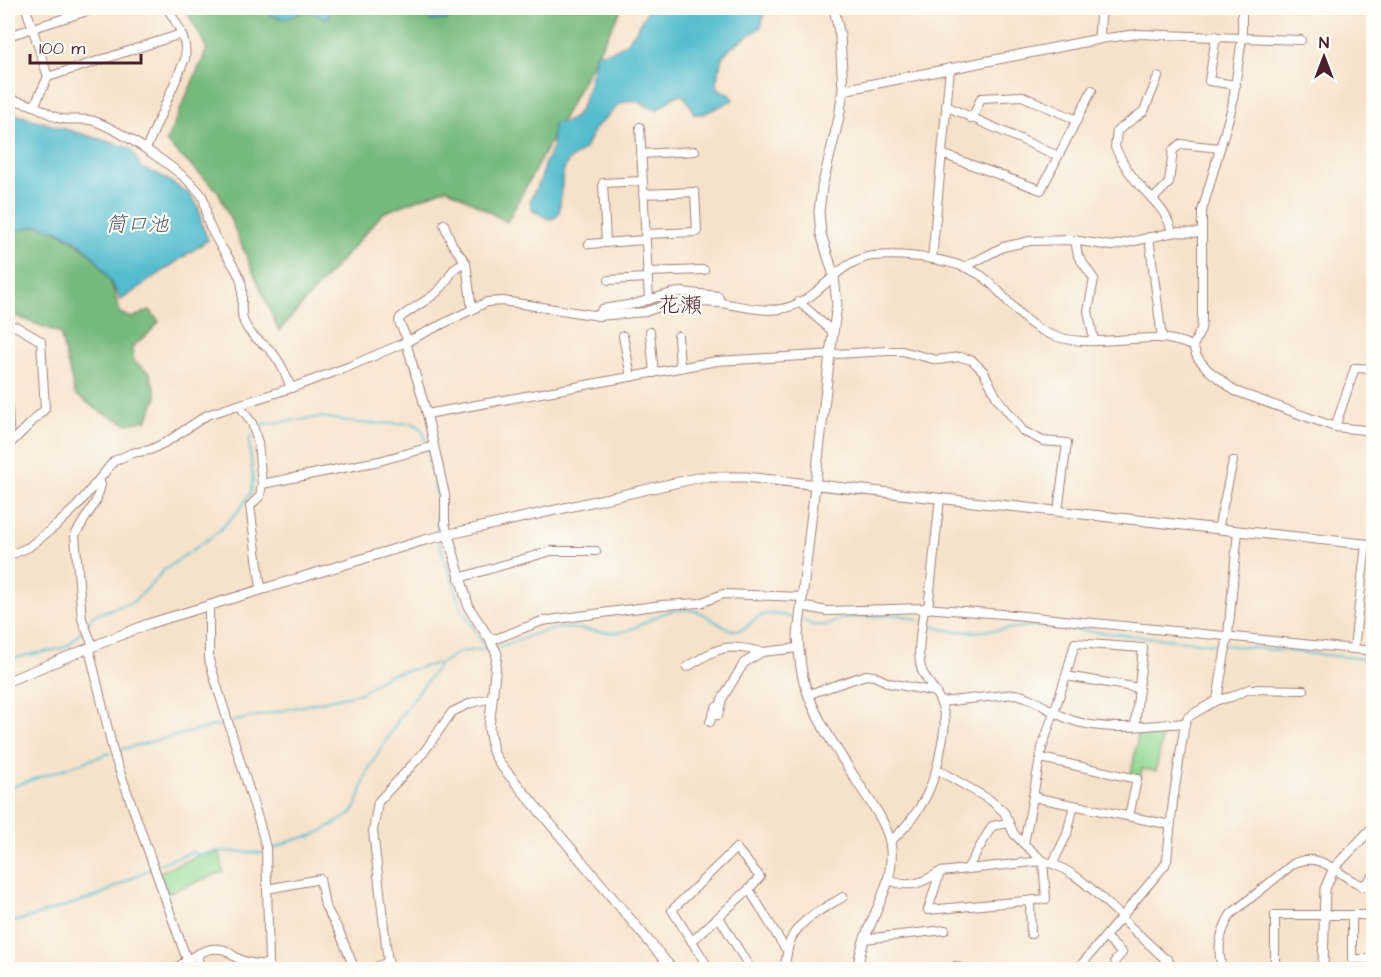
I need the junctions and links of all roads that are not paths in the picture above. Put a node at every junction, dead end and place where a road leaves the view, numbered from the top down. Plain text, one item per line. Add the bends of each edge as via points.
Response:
1 (26, 8) edge
2 (97, 8) edge
3 (167, 8) edge
4 (834, 8) edge
5 (1101, 8) edge
6 (1242, 8) edge
7 (33, 28) junction
8 (181, 34) junction
9 (8, 36) edge
10 (1216, 36) junction
11 (1242, 38) junction
12 (1099, 39) junction
13 (1301, 40) dead end
14 (950, 68) junction
15 (48, 77) junction
16 (1158, 77) dead end
17 (1236, 85) junction
18 (843, 90) junction
19 (1092, 90) dead end
20 (8, 99) edge
21 (34, 106) junction
22 (946, 106) junction
23 (972, 119) junction
24 (1077, 120) junction
25 (640, 127) dead end
26 (1220, 148) junction
27 (146, 149) junction
28 (694, 151) dead end
29 (641, 154) junction
30 (942, 154) junction
31 (1058, 156) junction
32 (642, 181) junction
33 (643, 194) junction
34 (1153, 199) junction
35 (444, 224) dead end
36 (1172, 233) junction
37 (1201, 233) junction
38 (645, 237) junction
39 (1149, 237) junction
40 (1075, 240) junction
41 (606, 243) junction
42 (589, 244) dead end
43 (932, 259) junction
44 (466, 263) junction
45 (965, 267) junction
46 (704, 270) dead end
47 (647, 275) junction
48 (834, 276) junction
49 (609, 280) dead end
50 (649, 300) junction
51 (800, 302) junction
52 (721, 303) junction
53 (472, 310) junction
54 (599, 316) junction
55 (8, 325) edge
56 (650, 332) dead end
57 (833, 332) junction
58 (623, 336) dead end
59 (678, 336) dead end
60 (1162, 338) junction
61 (1094, 340) junction
62 (407, 341) junction
63 (1193, 346) junction
64 (830, 354) junction
65 (680, 368) junction
66 (1374, 369) edge
67 (654, 373) junction
68 (631, 377) junction
69 (291, 388) junction
70 (239, 405) junction
71 (8, 410) edge
72 (427, 414) junction
73 (1335, 427) junction
74 (1374, 431) edge
75 (9, 444) edge
76 (434, 446) junction
77 (1233, 461) dead end
78 (99, 480) junction
79 (262, 484) junction
80 (815, 484) junction
81 (940, 498) junction
82 (1058, 511) junction
83 (1218, 529) junction
84 (1238, 531) junction
85 (446, 536) junction
86 (1370, 544) edge
87 (596, 551) dead end
88 (8, 556) edge
89 (459, 578) junction
90 (261, 588) junction
91 (209, 605) junction
92 (926, 608) junction
93 (801, 610) junction
94 (1227, 638) junction
95 (493, 646) junction
96 (91, 647) junction
97 (799, 648) junction
98 (1354, 648) junction
99 (1374, 651) edge
100 (762, 652) junction
101 (687, 667) dead end
102 (1066, 676) junction
103 (8, 681) edge
104 (1139, 688) junction
105 (1305, 690) dead end
106 (936, 692) junction
107 (809, 694) junction
108 (491, 698) junction
109 (722, 699) junction
110 (1217, 700) junction
111 (941, 702) junction
112 (1053, 713) junction
113 (718, 715) dead end
114 (710, 722) dead end
115 (1185, 723) junction
116 (1135, 726) junction
117 (1041, 758) junction
118 (938, 770) junction
119 (1033, 797) junction
120 (1074, 805) junction
121 (1129, 816) junction
122 (1009, 823) junction
123 (1171, 825) junction
124 (1374, 826) edge
125 (890, 842) junction
126 (1024, 844) junction
127 (1043, 861) junction
128 (1053, 863) junction
129 (1334, 868) junction
130 (967, 869) junction
131 (940, 872) junction
132 (1374, 875) edge
133 (889, 880) junction
134 (1362, 887) junction
135 (1374, 887) edge
136 (748, 889) junction
137 (267, 890) junction
138 (843, 897) dead end
139 (1030, 901) junction
140 (1323, 915) junction
141 (1352, 915) junction
142 (1374, 915) edge
143 (719, 917) junction
144 (1121, 918) junction
145 (945, 930) dead end
146 (1031, 934) dead end
147 (1105, 937) junction
148 (864, 939) junction
149 (692, 941) junction
150 (788, 948) junction
151 (198, 955) junction
152 (1167, 959) junction
153 (1374, 959) edge
154 (187, 960) junction
155 (1114, 961) dead end
156 (388, 962) junction
157 (270, 967) edge
158 (174, 969) edge
159 (199, 969) edge
160 (318, 969) edge
161 (354, 969) edge
162 (369, 969) edge
163 (394, 969) edge
164 (673, 969) edge
165 (710, 969) edge
166 (752, 969) edge
167 (784, 969) edge
168 (858, 969) edge
169 (954, 969) edge
170 (965, 969) edge
171 (1077, 969) edge
172 (1159, 969) edge
173 (1177, 969) edge
174 (1223, 969) edge
175 (1275, 969) edge
176 (1323, 969) edge

1 - 7 street
2 - 7 street
3 - 8 street
4 - 18 street
5 - 12 street
6 - 11 street
7 - 9 street
7 - 15 street
8 - 15 street
8 - 27 street via 187,50 185,59
10 - 11 street
10 - 12 street via 1138,34
10 - 17 street via 1209,81
11 - 13 street
11 - 17 street
12 - 14 street
14 - 18 street
14 - 22 street
15 - 21 street
16 - 34 street via 1144,111 1117,130 1115,147
17 - 26 street
18 - 48 street via 819,212 821,234
19 - 24 street
20 - 21 street
21 - 27 street via 56,118 91,120
22 - 23 street
22 - 30 street
23 - 24 street via 981,98 1022,96
23 - 31 street
24 - 31 street
25 - 29 street
26 - 34 street via 1181,144 1176,147 1169,183
26 - 37 street via 1202,211
27 - 69 street via 197,189 204,199 211,229 240,279 245,325 281,364
28 - 29 street
29 - 32 street
30 - 31 street via 1041,190
30 - 43 street
32 - 33 street
32 - 41 street via 603,183
33 - 38 street
33 - 38 street via 695,192 697,232
34 - 36 street
35 - 44 street
36 - 37 street
36 - 39 street
37 - 63 street via 1202,319
38 - 41 street
38 - 47 street
39 - 40 street via 1112,246
39 - 60 street
40 - 45 street via 1030,241 1003,247
40 - 61 street via 1078,256 1094,279 1088,311
41 - 42 street
43 - 45 street
43 - 48 street via 871,256 854,261
44 - 53 street
44 - 62 street via 459,264 448,274 446,282 400,318
45 - 61 street via 988,280 1024,319 1049,334
46 - 47 street
47 - 49 street
47 - 50 street
48 - 51 street
48 - 57 street via 837,294
50 - 52 street via 682,292 718,296
50 - 54 street via 602,309
51 - 52 street via 770,310
51 - 57 street
52 - 54 street via 676,301 645,312
53 - 54 street via 503,300
53 - 62 street
55 - 75 street via 41,341 45,409
56 - 67 street
57 - 64 street
58 - 68 street
59 - 65 street
60 - 61 street
60 - 63 street
62 - 69 street
62 - 72 street
63 - 73 street via 1208,369 1235,391
64 - 65 street via 717,361
64 - 80 street
64 - 82 street via 902,351 927,359 972,360 1023,430 1043,441 1067,443
65 - 67 street
66 - 73 street via 1355,368
67 - 68 street
68 - 72 street
69 - 70 street
70 - 78 street via 207,415 150,450 114,461
70 - 79 street via 252,423 258,443
71 - 75 street
72 - 76 street
73 - 74 street
76 - 79 street
76 - 85 street via 445,495
77 - 83 street
78 - 88 street via 57,524 29,547
78 - 96 street via 96,501 75,535 82,619
79 - 90 street via 260,496 250,506
80 - 81 street
80 - 85 street via 701,477
80 - 93 street
81 - 82 street
81 - 92 street
82 - 83 street
83 - 84 street
84 - 86 street
84 - 94 street
85 - 89 street
85 - 90 street
86 - 98 street
87 - 89 street via 551,551
89 - 95 street via 469,608
90 - 91 street
91 - 96 street
91 - 137 street via 209,660 266,848
92 - 93 street
92 - 94 street
92 - 106 street via 921,664
93 - 95 street via 723,594 700,603 542,621 498,638
93 - 97 street
94 - 98 street
94 - 110 street
95 - 108 street
96 - 103 street
96 - 154 street via 114,755
97 - 100 street
97 - 107 street
98 - 99 street
100 - 101 street via 726,646
100 - 109 street via 744,663
102 - 104 street
102 - 104 street via 1074,643 1143,648
102 - 112 street
104 - 116 street
105 - 110 street via 1249,688
106 - 107 street via 866,675
106 - 111 street
107 - 125 street via 882,821
108 - 156 street via 452,712 423,752 378,802 373,831
108 - 164 street via 489,728 493,752 500,764
109 - 113 street
109 - 114 street
110 - 115 street via 1188,717
111 - 112 street via 1015,694 1024,695
111 - 118 street via 945,717
112 - 116 street via 1090,726
112 - 117 street
115 - 116 street
115 - 123 street
117 - 119 street
117 - 121 street via 1137,779
118 - 122 street via 990,800 1004,812
118 - 125 street via 922,805
119 - 120 street
119 - 126 street
120 - 121 street
120 - 128 street via 1067,834
121 - 123 street
122 - 126 street
122 - 130 street via 993,826
123 - 144 street via 1165,865
124 - 129 street
125 - 133 street
126 - 127 street
127 - 128 street
127 - 130 street
127 - 139 street via 1046,899
128 - 144 street via 1088,884
129 - 134 street
129 - 140 street via 1325,889
129 - 174 street via 1303,859 1231,914 1224,925 1219,949
130 - 131 street
131 - 133 street via 907,886
131 - 139 street via 928,910
132 - 134 street
133 - 148 street
134 - 135 street
136 - 143 street
136 - 149 street via 760,877 736,848 672,910
136 - 150 street
137 - 157 street
137 - 161 street via 320,879 325,906
138 - 150 street via 796,930
139 - 146 street
140 - 141 street
140 - 175 street via 1275,915
140 - 176 street
141 - 142 street
141 - 153 street via 1352,959
143 - 149 street
143 - 166 street
144 - 147 street
144 - 152 street
145 - 148 street
147 - 155 street via 1122,953
147 - 171 street
148 - 168 street
149 - 165 street
150 - 167 street
151 - 154 street
151 - 157 street via 210,949 224,950
151 - 159 street
152 - 172 street
152 - 173 street
154 - 158 street
156 - 162 street
156 - 163 street
160 - 161 street
169 - 170 street

